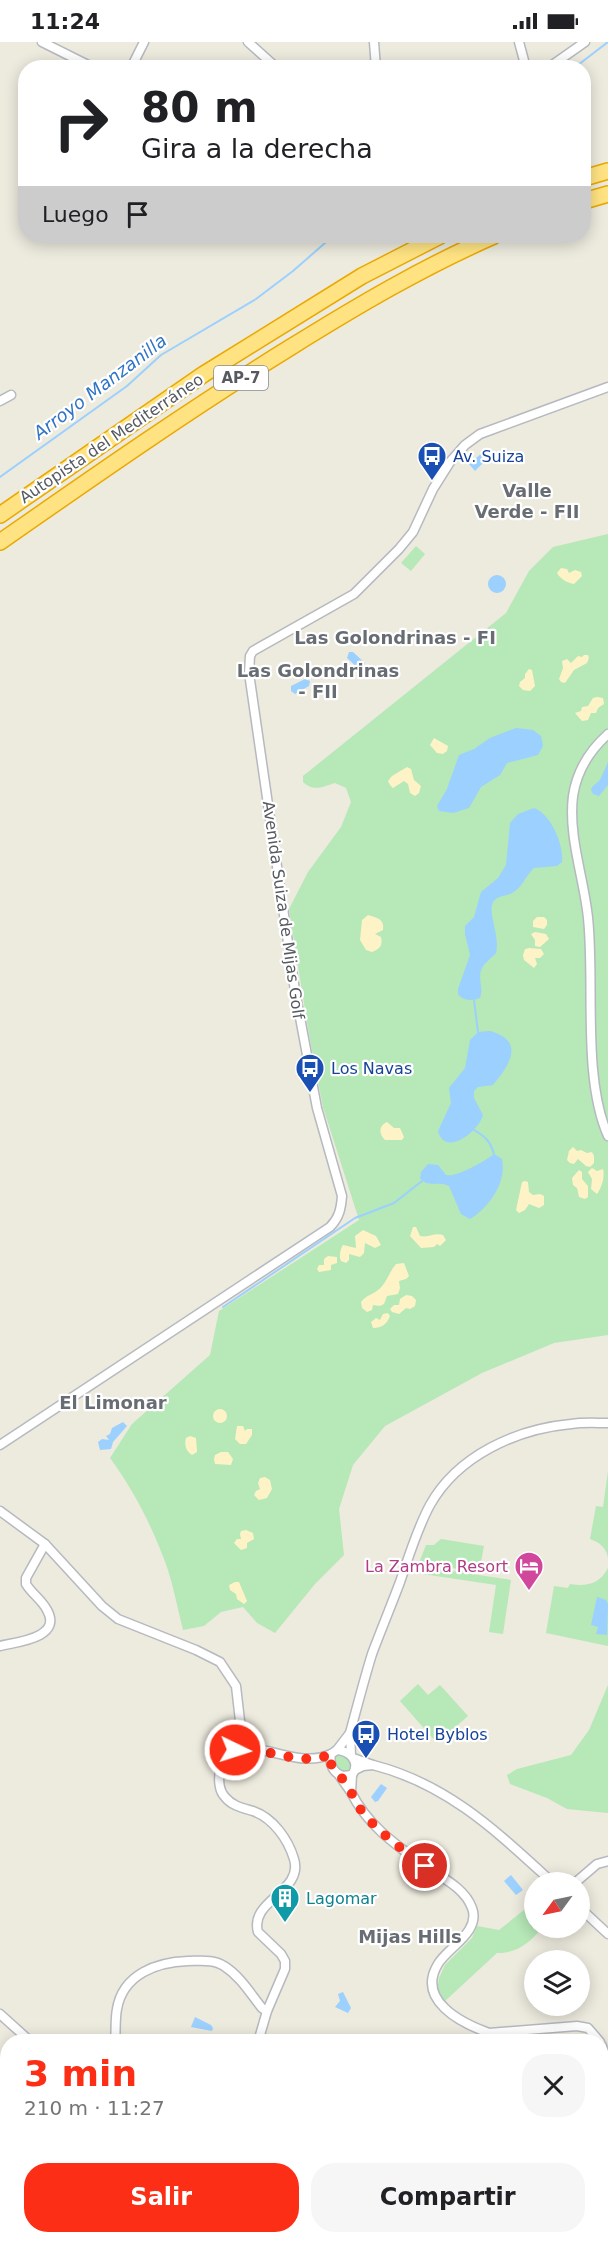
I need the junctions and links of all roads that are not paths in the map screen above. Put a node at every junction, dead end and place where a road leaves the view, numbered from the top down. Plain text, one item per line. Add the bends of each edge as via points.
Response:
1 (42, 42) edge
2 (144, 42) edge
3 (248, 42) edge
4 (374, 42) edge
5 (519, 42) edge
6 (585, 42) edge
7 (78, 60) edge
8 (135, 60) edge
9 (268, 60) edge
10 (375, 60) edge
11 (524, 60) edge
12 (559, 60) edge
13 (608, 171) edge
14 (591, 176) edge
15 (608, 194) edge
16 (591, 199) edge
17 (426, 243) edge
18 (478, 243) edge
19 (608, 387) edge
20 (11, 395) dead end
21 (0, 401) edge
22 (0, 515) edge
23 (0, 542) edge
24 (608, 734) edge
25 (608, 1136) edge
26 (608, 1423) edge
27 (0, 1445) edge
28 (0, 1511) edge
29 (45, 1545) junction
30 (0, 1646) edge
31 (240, 1721) junction
32 (350, 1733) junction
33 (256, 1750) junction
34 (232, 1752) junction
35 (334, 1752) junction
36 (352, 1756) junction
37 (373, 1765) junction
38 (354, 1772) junction
39 (339, 1775) junction
40 (351, 1792) junction
41 (608, 1862) edge
42 (541, 1872) edge
43 (588, 1872) edge
44 (590, 1917) edge
45 (608, 1934) edge
46 (267, 2011) junction
47 (0, 2014) edge
48 (22, 2034) edge
49 (115, 2034) edge
50 (260, 2034) edge
51 (593, 2034) edge

1 - 7 street
2 - 8 street
3 - 9 street
4 - 10 street
5 - 11 street
6 - 12 street
13 - 14 highway
15 - 16 highway
17 - 22 highway, Autopista del Mediterráneo / AP-7 via 362,276 204,374
18 - 23 highway, Autopista del Mediterráneo / AP-7 via 371,297 215,394
19 - 27 street, Avenida Suiza de Mijas Golf via 480,434 465,445 442,473 412,532 372,577 354,594 250,656 249,673 295,991 317,1108 342,1196 337,1219
20 - 21 street
24 - 25 street via 581,768 573,798 573,820 590,936 597,1098
26 - 32 street via 552,1426 507,1440 460,1468 443,1486 412,1548 372,1654
28 - 29 street
29 - 30 street via 26,1584 49,1612 48,1629 26,1641
29 - 31 street via 118,1618 220,1662 236,1686
31 - 33 street
31 - 34 street
32 - 35 street
32 - 36 street
33 - 34 street
33 - 35 street via 304,1758
34 - 46 street via 219,1774 221,1793 230,1802 263,1815 272,1823 295,1860 290,1883 257,1918 258,1932 285,1961
35 - 36 street
35 - 39 street via 331,1765
36 - 37 street
36 - 38 street
37 - 38 street
37 - 42 street via 426,1783 456,1801
38 - 39 street via 346,1777
38 - 40 street
39 - 40 street
40 - 51 street via 377,1828 456,1887 472,1907 474,1915 467,1932 439,1961 432,1977 443,2008 489,2033 577,2026 588,2028
41 - 43 street via 597,1864
44 - 45 street
46 - 49 street via 236,1974 222,1964 198,1961 155,1966 141,1972 121,1995
46 - 50 street
47 - 48 street

